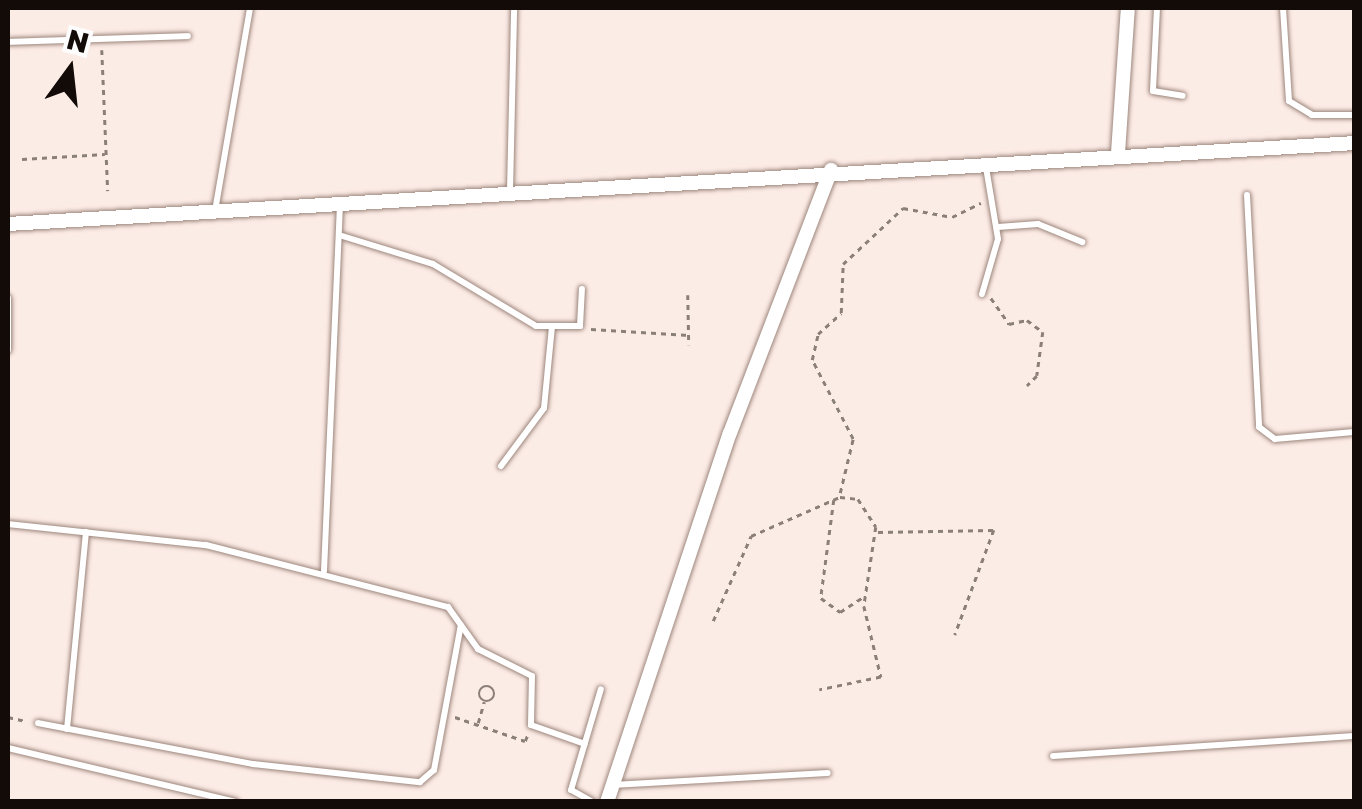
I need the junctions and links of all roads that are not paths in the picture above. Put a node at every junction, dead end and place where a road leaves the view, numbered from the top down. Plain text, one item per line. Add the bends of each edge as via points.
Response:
1 (250, 8) edge
2 (514, 8) edge
3 (1128, 8) edge
4 (1157, 8) edge
5 (1283, 8) edge
6 (188, 36) dead end
7 (8, 42) edge
8 (1184, 96) dead end
9 (1354, 115) edge
10 (1354, 143) edge
11 (1118, 154) junction
12 (985, 161) junction
13 (831, 170) junction
14 (510, 192) junction
15 (1247, 195) dead end
16 (340, 204) junction
17 (215, 212) junction
18 (8, 224) edge
19 (998, 227) junction
20 (339, 235) junction
21 (1082, 242) dead end
22 (582, 289) dead end
23 (982, 294) road end
24 (8, 298) edge
25 (552, 327) junction
26 (8, 350) edge
27 (1354, 432) edge
28 (501, 466) dead end
29 (8, 524) edge
30 (86, 532) junction
31 (324, 570) junction
32 (461, 624) junction
33 (601, 689) dead end
34 (38, 723) road end
35 (68, 729) junction
36 (1354, 736) edge
37 (584, 744) junction
38 (8, 748) edge
39 (1053, 756) dead end
40 (828, 774) dead end
41 (611, 785) junction
42 (202, 798) edge
43 (236, 802) edge
44 (593, 802) edge
45 (607, 802) edge

1 - 17 lane
2 - 14 lane
3 - 11 street
4 - 8 lane via 1153,91
5 - 9 lane via 1289,101 1312,115
6 - 7 lane
10 - 11 street
11 - 12 street
12 - 13 street
12 - 19 lane
13 - 14 street
13 - 41 street via 723,452
14 - 16 street
15 - 27 lane via 1261,431 1276,439
16 - 17 street
16 - 20 lane
17 - 18 street
19 - 21 lane via 1038,224
19 - 23 lane
20 - 25 lane via 433,264 522,320
20 - 31 lane
22 - 25 lane via 580,326
24 - 26 lane
25 - 28 lane via 544,408
29 - 30 lane
30 - 31 lane via 206,545
30 - 35 lane
31 - 32 lane via 448,607
32 - 35 lane via 432,774 404,784
32 - 37 lane via 478,649 534,680 531,725
33 - 37 lane
34 - 35 lane
36 - 39 lane
37 - 44 lane via 572,790
38 - 42 lane
40 - 41 lane
41 - 45 street
42 - 43 lane

